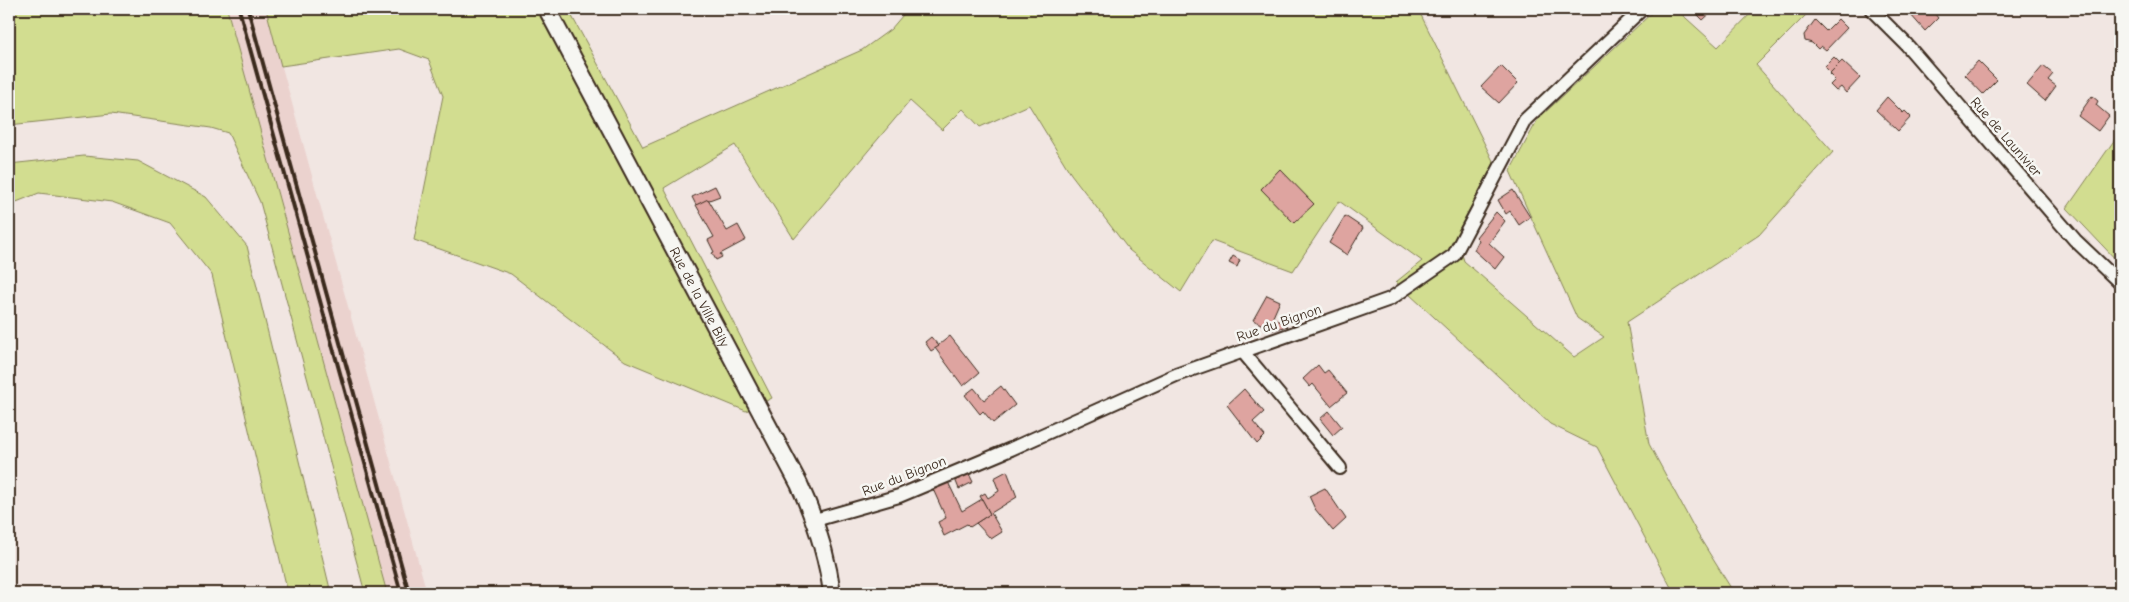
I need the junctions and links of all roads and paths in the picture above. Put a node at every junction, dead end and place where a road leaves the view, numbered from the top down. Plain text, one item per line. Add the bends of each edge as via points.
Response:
1 (547, 9) edge
2 (1642, 9) edge
3 (1871, 9) edge
4 (2120, 283) edge
5 (1243, 352) junction
6 (1340, 468) dead end
7 (816, 520) junction
8 (832, 593) edge

1 - 7 street, Rue de la Ville Bily
2 - 5 street, Rue du Bignon via 1525,120 1454,255 1390,299
3 - 4 street, Rue de Launivier via 1906,44 2075,240
5 - 6 street
5 - 7 street, Rue du Bignon via 1176,375 899,496
7 - 8 street, Rue de la Ville Bily

